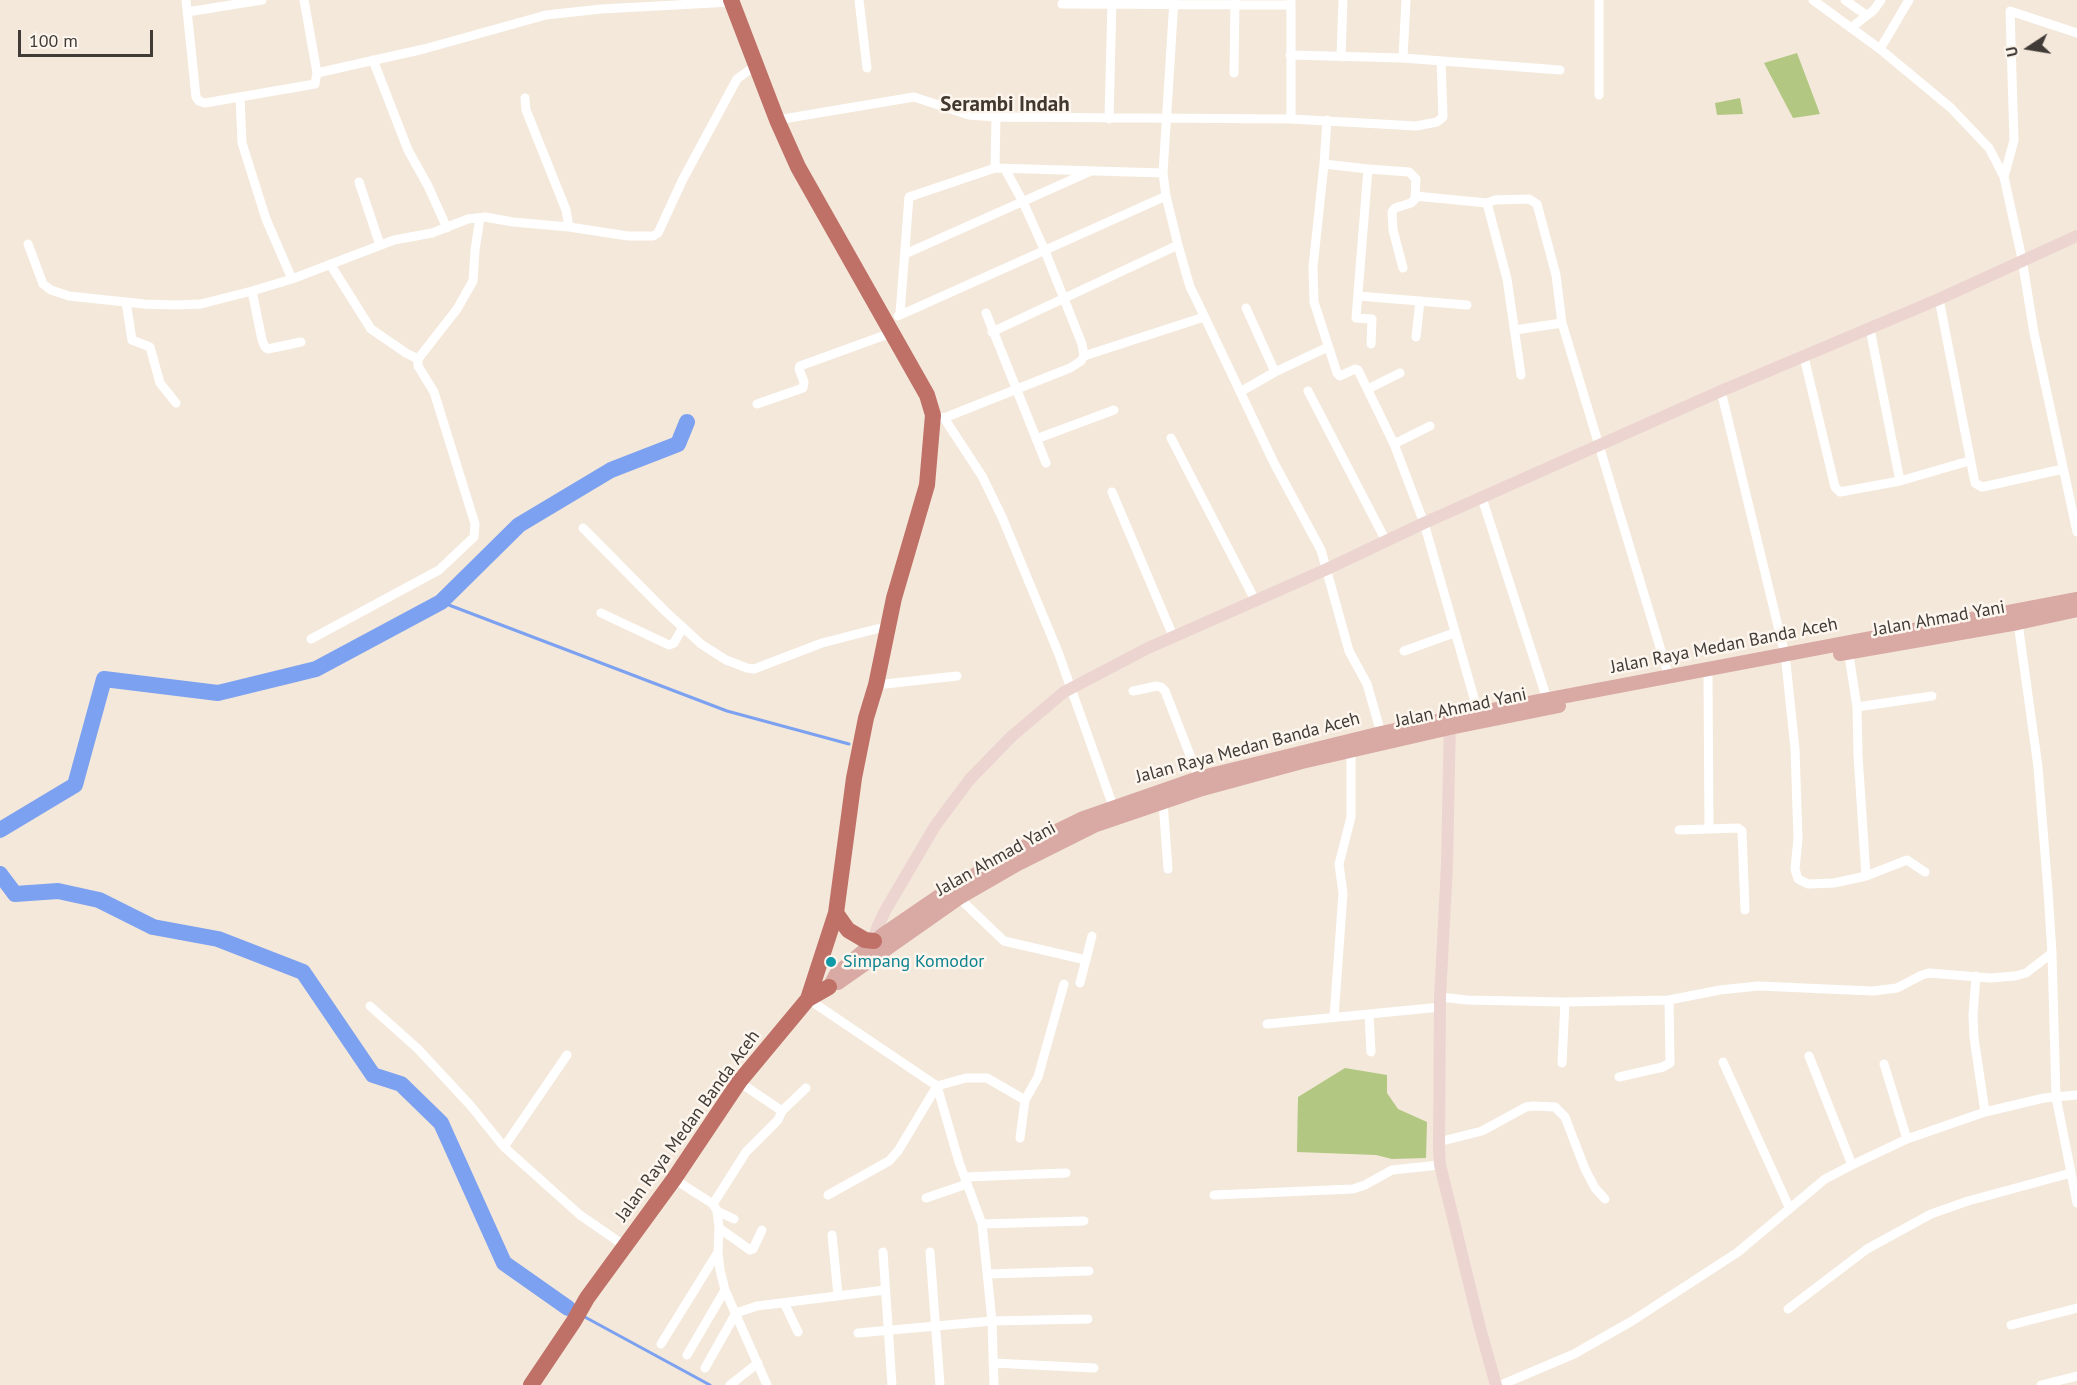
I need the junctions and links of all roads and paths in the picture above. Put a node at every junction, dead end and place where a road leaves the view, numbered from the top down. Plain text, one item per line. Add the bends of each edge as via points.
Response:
1 (186, 0) edge
2 (262, 0) edge
3 (304, 0) edge
4 (860, 0) edge
5 (1343, 0) edge
6 (1406, 0) edge
7 (1599, 0) edge
8 (1813, 0) edge
9 (1845, 0) edge
10 (1881, 0) edge
11 (1908, 0) edge
12 (732, 1) edge
13 (1112, 2) edge
14 (1174, 2) edge
15 (1235, 2) edge
16 (1291, 3) edge
17 (1062, 4) dead end
18 (187, 12) junction
19 (1866, 15) junction
20 (1852, 27) junction
21 (2077, 33) edge
22 (1880, 49) junction
23 (1290, 55) junction
24 (1341, 57) junction
25 (1403, 58) junction
26 (373, 60) junction
27 (1442, 62) junction
28 (756, 65) junction
29 (867, 68) dead end
30 (1560, 70) dead end
31 (317, 73) junction
32 (1234, 73) dead end
33 (1599, 95) dead end
34 (240, 97) junction
35 (525, 98) dead end
36 (996, 117) junction
37 (1109, 119) junction
38 (1291, 119) junction
39 (777, 120) junction
40 (1167, 120) junction
41 (1327, 120) junction
42 (1324, 164) junction
43 (1000, 168) junction
44 (1368, 169) junction
45 (1093, 170) junction
46 (1164, 173) junction
47 (2004, 177) junction
48 (359, 182) dead end
49 (1166, 196) junction
50 (1415, 196) junction
51 (1023, 202) junction
52 (1486, 203) junction
53 (480, 218) junction
54 (569, 227) junction
55 (447, 228) junction
56 (2077, 236) edge
57 (28, 244) dead end
58 (380, 245) junction
59 (1178, 245) junction
60 (1045, 250) junction
61 (905, 254) junction
62 (2022, 259) junction
63 (330, 264) junction
64 (1403, 268) dead end
65 (292, 279) junction
66 (252, 291) junction
67 (1359, 296) junction
68 (1064, 298) junction
69 (1939, 299) junction
70 (1420, 301) junction
71 (126, 302) junction
72 (1467, 305) dead end
73 (1245, 308) dead end
74 (986, 312) dead end
75 (900, 314) junction
76 (1204, 317) junction
77 (1562, 323) junction
78 (889, 329) junction
79 (1870, 329) junction
80 (1515, 330) junction
81 (992, 332) junction
82 (1416, 337) dead end
83 (301, 342) dead end
84 (1371, 344) dead end
85 (1328, 347) junction
86 (1084, 356) junction
87 (1804, 357) junction
88 (418, 359) junction
89 (1275, 372) junction
90 (1400, 373) dead end
91 (1521, 375) dead end
92 (1016, 388) junction
93 (1368, 389) junction
94 (1308, 391) dead end
95 (1721, 391) junction
96 (1240, 392) junction
97 (176, 403) dead end
98 (757, 404) dead end
99 (1114, 410) dead end
100 (939, 417) junction
101 (1430, 426) dead end
102 (1171, 438) dead end
103 (1036, 439) junction
104 (1394, 444) junction
105 (1599, 447) junction
106 (1969, 461) junction
107 (1046, 463) dead end
108 (2064, 469) junction
109 (1900, 481) junction
110 (1112, 492) dead end
111 (1482, 498) junction
112 (1424, 523) junction
113 (583, 528) dead end
114 (2077, 532) edge
115 (1386, 541) junction
116 (1327, 569) junction
117 (2077, 599) edge
118 (1255, 600) junction
119 (2077, 610) edge
120 (601, 613) dead end
121 (2018, 623) junction
122 (888, 626) junction
123 (683, 627) junction
124 (1455, 633) junction
125 (1173, 636) junction
126 (311, 639) dead end
127 (1847, 648) junction
128 (1404, 651) dead end
129 (1786, 659) junction
130 (957, 676) dead end
131 (1669, 676) junction
132 (1708, 677) junction
133 (876, 685) junction
134 (1070, 689) junction
135 (1133, 691) dead end
136 (1932, 696) dead end
137 (1547, 699) junction
138 (1857, 707) junction
139 (1478, 712) junction
140 (1450, 723) junction
141 (1381, 733) junction
142 (1351, 750) junction
143 (1201, 783) junction
144 (1163, 802) junction
145 (1113, 806) junction
146 (1709, 829) junction
147 (1679, 830) dead end
148 (1168, 869) dead end
149 (1925, 872) dead end
150 (1866, 876) junction
151 (959, 898) junction
152 (1745, 910) dead end
153 (836, 913) junction
154 (1092, 936) dead end
155 (874, 941) junction
156 (2052, 953) junction
157 (1086, 960) junction
158 (1976, 976) junction
159 (1080, 983) dead end
160 (1064, 984) dead end
161 (829, 987) junction
162 (808, 999) junction
163 (1669, 1000) junction
164 (1440, 1002) junction
165 (1565, 1002) junction
166 (370, 1006) dead end
167 (1369, 1014) junction
168 (1334, 1017) junction
169 (1267, 1024) dead end
170 (1371, 1052) dead end
171 (567, 1055) dead end
172 (1809, 1056) dead end
173 (1724, 1062) dead end
174 (1562, 1063) dead end
175 (1884, 1064) dead end
176 (1619, 1077) dead end
177 (739, 1082) junction
178 (937, 1086) junction
179 (806, 1088) dead end
180 (2077, 1095) edge
181 (2056, 1097) junction
182 (1025, 1100) junction
183 (782, 1111) junction
184 (1985, 1112) junction
185 (1020, 1138) dead end
186 (1907, 1139) junction
187 (1438, 1142) junction
188 (504, 1148) junction
189 (1440, 1165) junction
190 (1852, 1165) junction
191 (1066, 1173) dead end
192 (2071, 1173) junction
193 (674, 1179) junction
194 (966, 1181) junction
195 (828, 1195) dead end
196 (1214, 1195) dead end
197 (926, 1198) dead end
198 (1605, 1199) dead end
199 (2077, 1203) edge
200 (715, 1207) junction
201 (1789, 1207) junction
202 (734, 1219) dead end
203 (1084, 1221) dead end
204 (982, 1224) junction
205 (719, 1228) junction
206 (762, 1230) dead end
207 (832, 1235) dead end
208 (625, 1246) junction
209 (718, 1252) junction
210 (883, 1252) dead end
211 (930, 1252) dead end
212 (1089, 1271) dead end
213 (987, 1274) junction
214 (725, 1290) junction
215 (885, 1290) junction
216 (838, 1296) junction
217 (784, 1303) junction
218 (2077, 1308) edge
219 (1788, 1310) dead end
220 (736, 1313) junction
221 (1088, 1319) dead end
222 (992, 1321) junction
223 (2011, 1325) dead end
224 (936, 1326) junction
225 (889, 1330) junction
226 (798, 1332) dead end
227 (858, 1333) dead end
228 (661, 1344) dead end
229 (687, 1355) dead end
230 (758, 1363) junction
231 (993, 1363) junction
232 (705, 1368) dead end
233 (1094, 1368) dead end
234 (2077, 1376) edge
235 (537, 1383) edge
236 (730, 1385) edge
237 (767, 1385) edge
238 (892, 1385) edge
239 (940, 1385) edge
240 (994, 1385) edge
241 (1498, 1385) edge
242 (2041, 1385) edge

1 - 18 street
2 - 18 street
3 - 31 street
4 - 29 street
5 - 24 street
6 - 25 street
7 - 33 street
8 - 20 street
9 - 19 street
10 - 19 street
11 - 22 street
12 - 26 street via 546,15
12 - 28 highway
13 - 14 street
13 - 17 street
13 - 37 street
14 - 15 street
14 - 40 street
15 - 16 street
15 - 32 street
16 - 23 street
18 - 34 street via 196,97 205,103
19 - 20 street
20 - 22 street
21 - 47 street via 2010,11 2014,140
22 - 47 street via 1950,108 1989,148
23 - 24 street
23 - 38 street
24 - 25 street
25 - 27 street
26 - 31 street
26 - 55 street via 408,150
27 - 30 street
27 - 41 street via 1443,117 1437,123 1416,126
28 - 39 highway
28 - 54 street via 737,78 658,233 628,236
31 - 34 street via 315,84
34 - 65 street via 242,143 266,219
35 - 54 street
36 - 37 street
36 - 39 street via 969,115 914,97
36 - 43 street
37 - 40 street
38 - 40 street
38 - 41 street
39 - 78 highway via 798,167
40 - 46 street
41 - 42 street
42 - 44 street
42 - 85 street via 1312,286
43 - 45 street
43 - 51 street
43 - 61 street via 909,197
44 - 50 street via 1412,173 1416,179
44 - 67 street
45 - 46 street
45 - 51 street
46 - 49 street
47 - 62 street
48 - 58 street
49 - 59 street
49 - 60 street
50 - 52 street
50 - 64 street via 1413,202 1392,212
51 - 60 street
51 - 61 street
52 - 77 street via 1529,199 1537,204 1556,275
52 - 80 street via 1507,279
53 - 54 street
53 - 55 street
53 - 88 street via 473,281 457,309
55 - 58 street
56 - 62 main road
57 - 71 street via 43,284 51,290 69,296
58 - 63 street
59 - 68 street
59 - 76 street
60 - 68 street
60 - 75 street
61 - 75 street
62 - 69 main road
62 - 108 street
63 - 65 street
63 - 88 street via 371,329
65 - 66 street
66 - 71 street via 201,304
66 - 83 street via 265,347
67 - 70 street
67 - 84 street via 1356,318 1372,319
68 - 81 street
68 - 86 street
69 - 79 main road
69 - 106 street
70 - 72 street
70 - 82 street
71 - 97 street via 132,340 150,347 160,383
73 - 89 street
74 - 81 street
75 - 78 street
76 - 86 street
76 - 96 street
77 - 80 street
77 - 105 street
78 - 98 street via 800,366 803,388
78 - 100 highway
79 - 87 main road
79 - 109 street
80 - 91 street
81 - 92 street
85 - 89 street
85 - 93 street via 1339,375 1357,369
86 - 92 street via 1070,368
87 - 95 main road
87 - 109 street via 1838,490 1843,493
88 - 126 street via 418,366 432,387 475,524 474,537 439,570
89 - 96 street
90 - 93 street
92 - 100 street
92 - 103 street
93 - 104 street
94 - 115 street
95 - 105 main road
95 - 129 street
96 - 116 street
99 - 103 street
100 - 122 highway via 927,485
100 - 134 street via 982,476 1002,517
101 - 104 street
102 - 118 street
103 - 107 street
104 - 112 street
105 - 111 main road
105 - 131 street
106 - 108 street via 1975,483 1982,487
106 - 109 street
108 - 114 street
110 - 125 street
111 - 112 main road
111 - 137 street
112 - 115 main road
112 - 124 street
113 - 123 street
115 - 116 main road
116 - 118 main road
116 - 141 street via 1349,651 1367,684
117 - 127 main road, Jalan Raya Medan Banda Aceh
118 - 125 main road
119 - 121 main road, Jalan Ahmad Yani
120 - 123 street via 669,645
121 - 127 main road, Jalan Ahmad Yani
121 - 156 street via 2038,767
122 - 123 street via 822,643 754,669 726,660
122 - 133 highway
124 - 128 street
124 - 139 street
125 - 134 main road
127 - 129 main road, Jalan Ahmad Yani
127 - 138 street
129 - 131 main road, Jalan Raya Medan Banda Aceh
129 - 132 main road, Jalan Ahmad Yani
129 - 150 street via 1795,749 1796,874 1801,881 1818,884
130 - 133 street
131 - 137 main road, Jalan Raya Medan Banda Aceh
132 - 140 main road, Jalan Ahmad Yani
132 - 146 street
133 - 153 highway via 854,778
134 - 145 street
134 - 155 main road via 1012,736 970,779 907,873 885,911
135 - 143 street via 1157,686 1165,691
136 - 138 street
137 - 139 main road, Jalan Raya Medan Banda Aceh
138 - 150 street
139 - 140 main road, Jalan Raya Medan Banda Aceh
140 - 141 main road, Jalan Raya Medan Banda Aceh
140 - 142 main road, Jalan Ahmad Yani
140 - 164 main road
141 - 143 main road, Jalan Raya Medan Banda Aceh
142 - 143 main road, Jalan Ahmad Yani
142 - 168 street via 1351,817 1339,864 1343,892
143 - 144 main road, Jalan Ahmad Yani
143 - 145 main road, Jalan Raya Medan Banda Aceh
144 - 148 street
144 - 151 main road, Jalan Ahmad Yani via 1096,825
145 - 155 main road, Jalan Raya Medan Banda Aceh via 1013,852
146 - 147 street
146 - 152 street via 1742,831
149 - 150 street via 1907,860
151 - 157 street via 1004,941
151 - 161 main road, Jalan Ahmad Yani
153 - 155 highway via 849,930
153 - 162 highway
154 - 157 street
155 - 161 main road, Jalan Raya Medan Banda Aceh via 836,974
156 - 158 street via 2026,973
156 - 181 street
157 - 159 street
158 - 163 street via 1929,973 1897,988 1873,991 1740,987
158 - 184 street via 1974,1038
160 - 182 street via 1038,1077
161 - 162 highway, Jalan Raya Medan Banda Aceh
162 - 177 highway, Jalan Raya Medan Banda Aceh
162 - 178 street
163 - 165 street
163 - 176 street via 1670,1063
164 - 165 street
164 - 167 street
164 - 187 main road
165 - 174 street
166 - 188 street via 418,1049
167 - 168 street
167 - 170 street
168 - 169 street
171 - 188 street
172 - 190 street
173 - 201 street
175 - 186 street
177 - 183 street
177 - 193 highway, Jalan Raya Medan Banda Aceh
178 - 182 street via 966,1078 987,1078
178 - 194 street
178 - 195 street via 889,1161
179 - 183 street
180 - 181 street
181 - 184 street
181 - 192 street
182 - 185 street
183 - 200 street via 746,1152
184 - 186 street
186 - 190 street
187 - 189 main road
187 - 198 street via 1482,1131 1526,1107 1554,1107 1565,1117 1585,1169
188 - 208 street via 580,1215
189 - 196 street via 1392,1170 1353,1189
189 - 241 main road
190 - 201 street via 1825,1179
191 - 194 street
192 - 199 street
192 - 219 street via 1932,1214 1867,1249
193 - 200 street
193 - 208 highway, Jalan Raya Medan Banda Aceh
194 - 197 street
194 - 204 street
200 - 202 street
200 - 205 street
201 - 241 street via 1738,1252 1632,1321 1574,1354
203 - 204 street
204 - 213 street
205 - 206 street via 750,1250
205 - 209 street
207 - 216 street
208 - 235 highway, Jalan Raya Medan Banda Aceh
209 - 214 street
209 - 228 street
210 - 215 street
211 - 224 street
212 - 213 street
213 - 222 street
214 - 220 street
214 - 229 street
215 - 216 street
215 - 225 street
216 - 217 street
217 - 220 street
217 - 226 street
218 - 223 street
220 - 230 street
220 - 232 street
221 - 222 street
222 - 224 street
222 - 231 street
224 - 225 street
224 - 239 street
225 - 227 street
225 - 238 street
230 - 236 street
230 - 237 street
231 - 233 street
231 - 240 street
234 - 242 street

